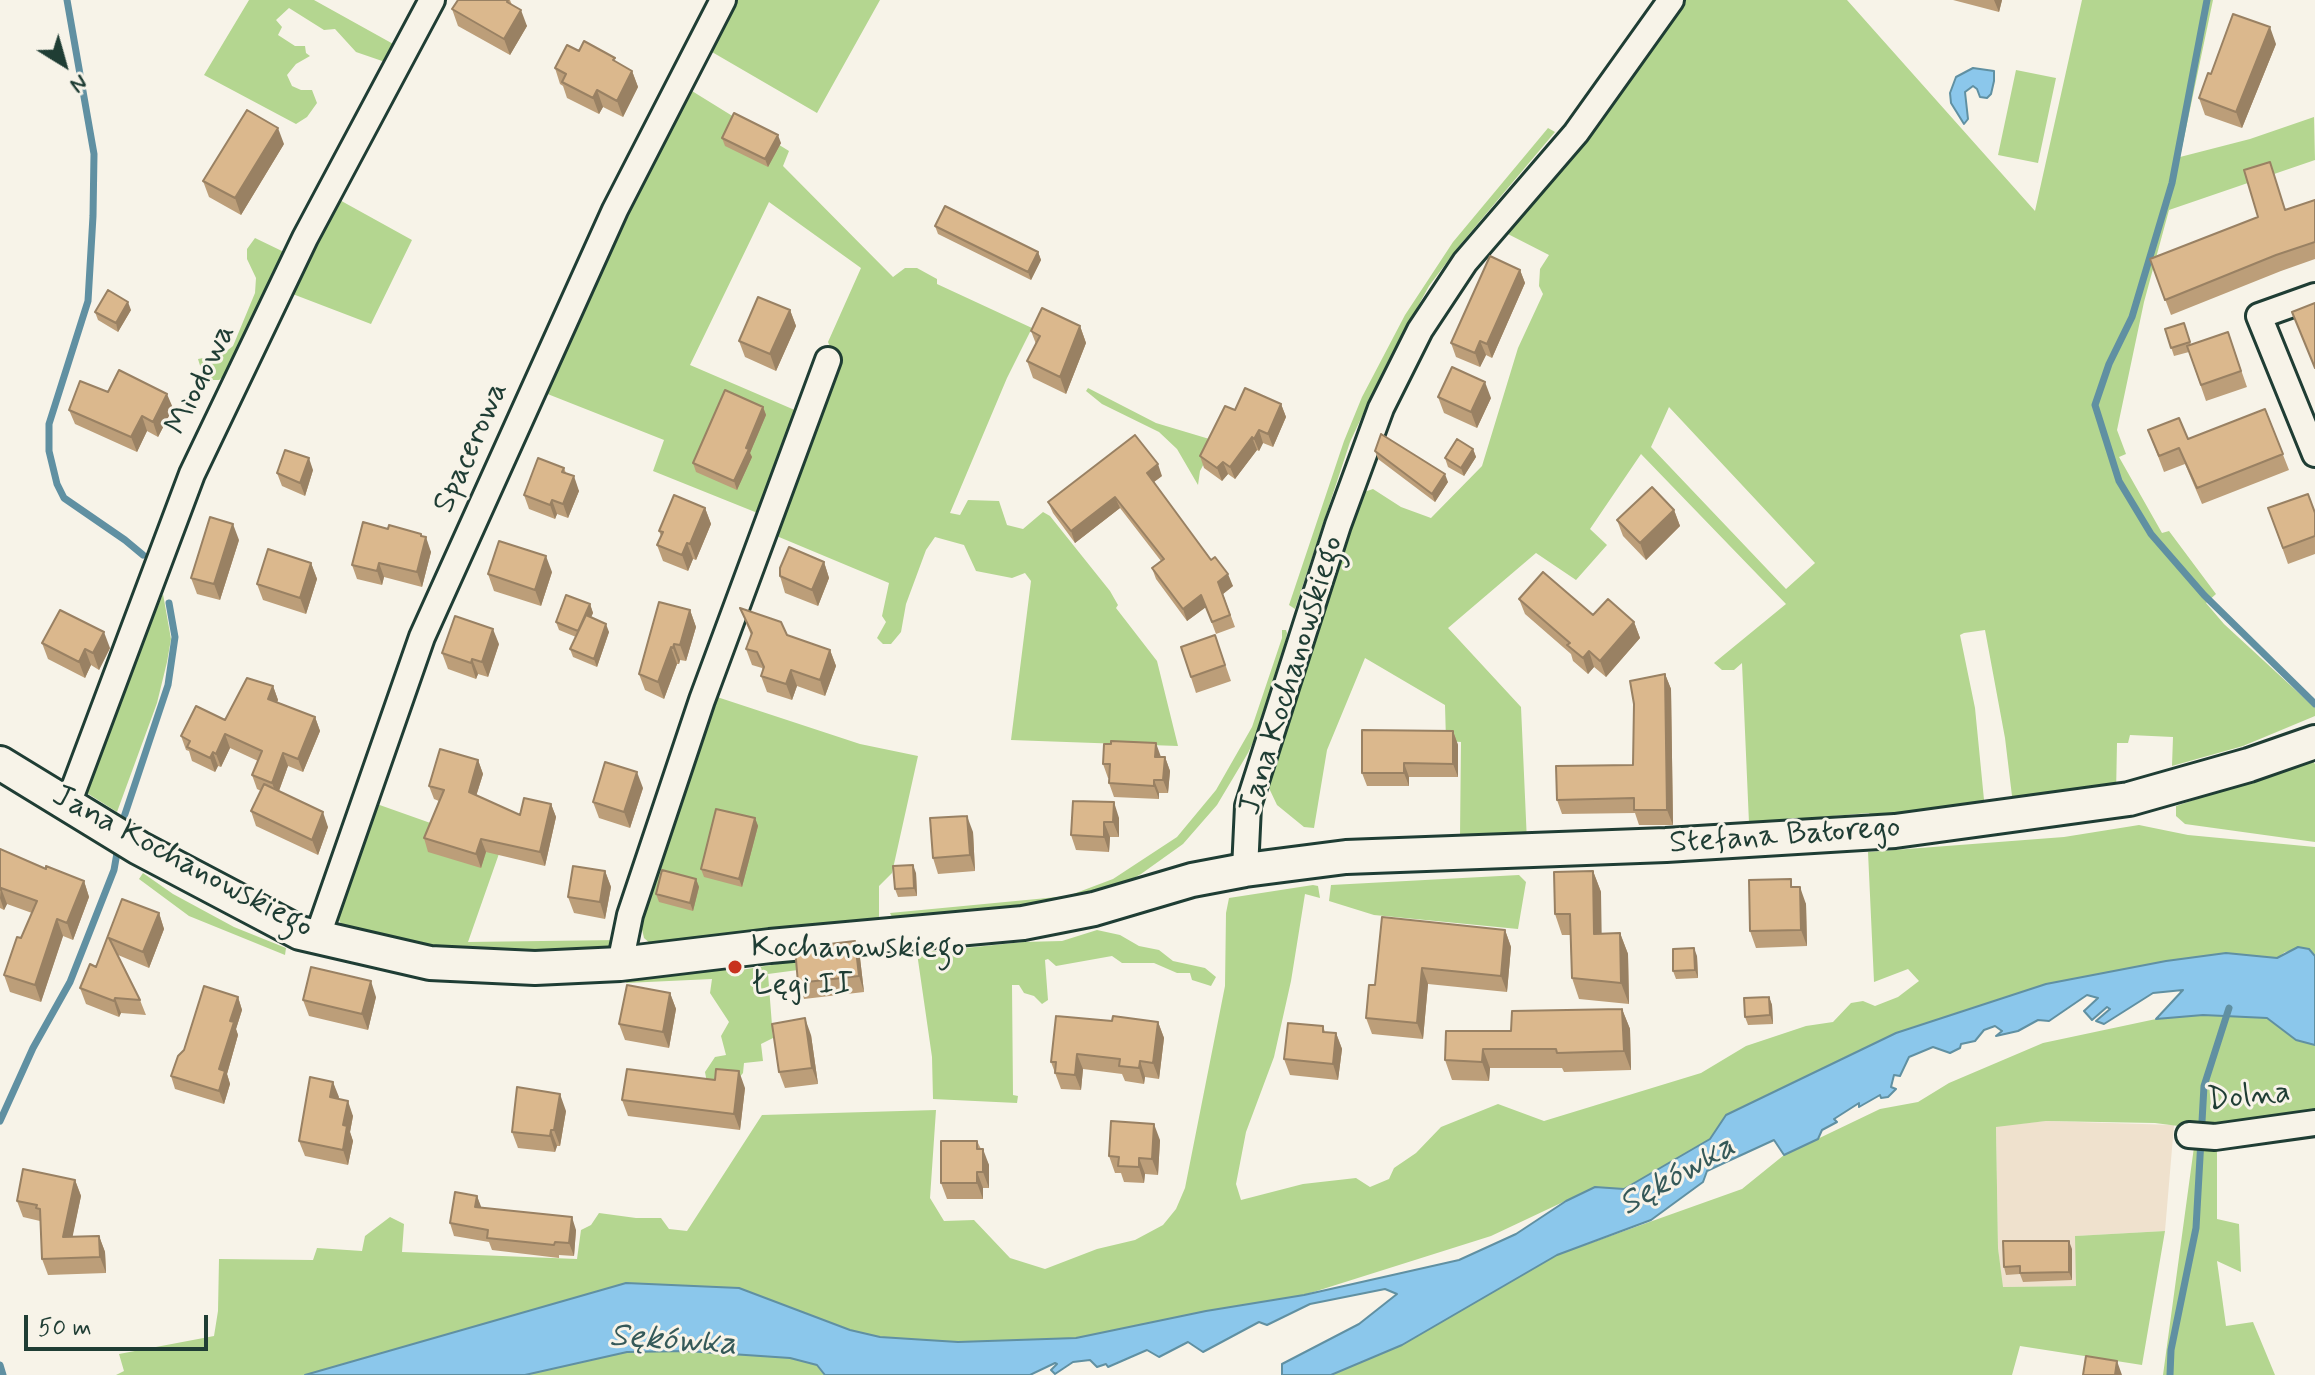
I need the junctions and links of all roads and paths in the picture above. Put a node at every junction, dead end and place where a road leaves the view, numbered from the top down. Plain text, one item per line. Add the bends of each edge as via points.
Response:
1 (432, 0) edge
2 (723, 0) edge
3 (1671, 0) edge
4 (2315, 296) edge
5 (828, 360) dead end
6 (2315, 454) edge
7 (2315, 742) edge
8 (0, 763) edge
9 (68, 804) junction
10 (1245, 870) junction
11 (317, 938) junction
12 (620, 964) junction
13 (2315, 1123) edge
14 (2189, 1135) dead end

1 - 9 street, Miodowa via 305,238 192,474
2 - 11 street, Spacerowa via 615,210 422,637
3 - 10 street, Jana Kochanowskiego via 1580,128 1465,262 1420,330 1381,408 1248,806
4 - 6 street via 2259,316
5 - 12 street via 703,697 630,915
7 - 10 street, Stefana Batorego via 2129,799 1895,831 1346,857
8 - 9 street, Jana Kochanowskiego
9 - 11 street, Jana Kochanowskiego via 165,862
10 - 12 street, Jana Kochanowskiego via 1023,923
11 - 12 street, Jana Kochanowskiego via 430,963 535,968
13 - 14 street, Dolna via 2215,1137

